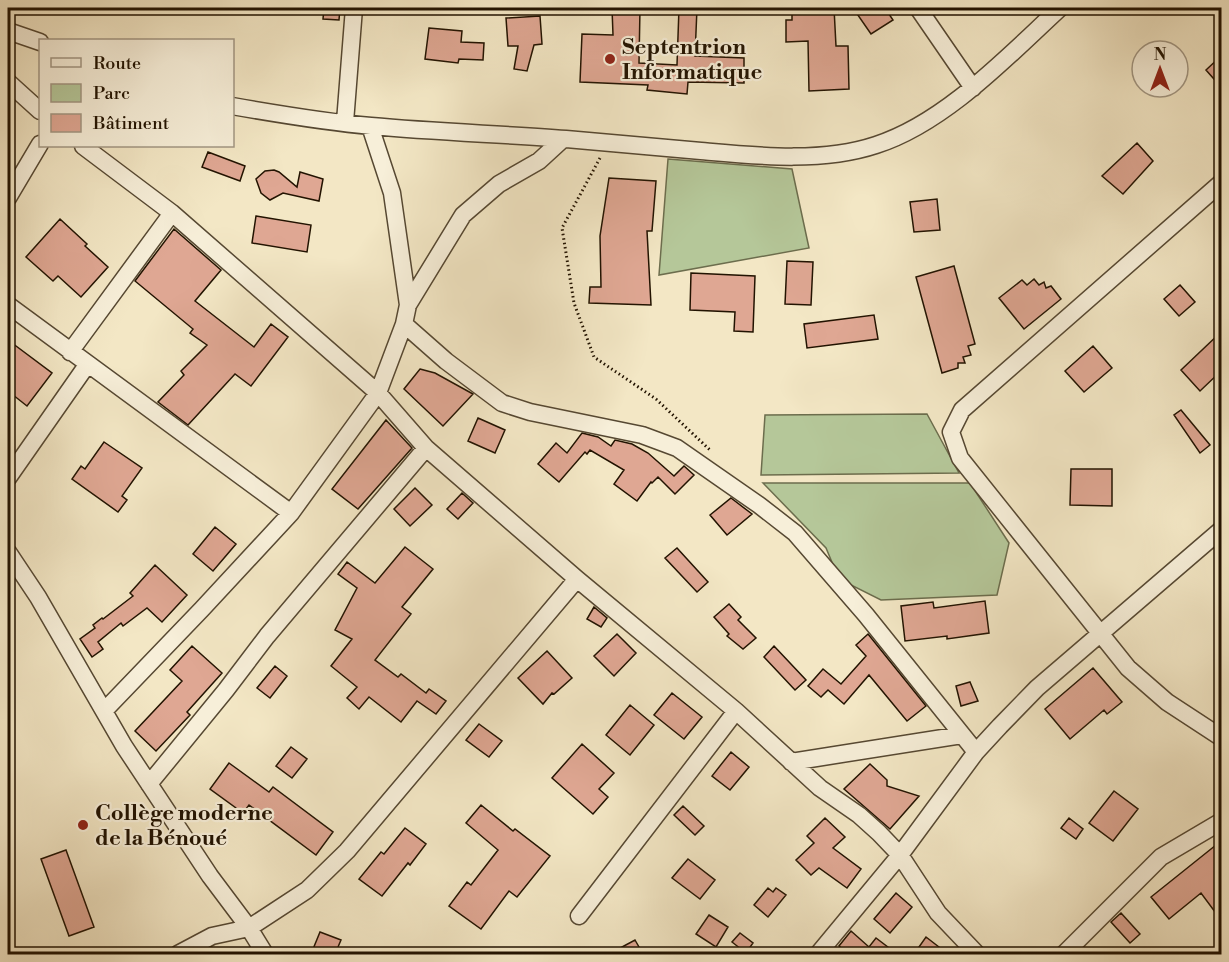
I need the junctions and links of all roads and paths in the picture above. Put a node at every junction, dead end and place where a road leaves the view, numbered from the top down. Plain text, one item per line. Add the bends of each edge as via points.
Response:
1 (354, 8) edge
2 (918, 8) edge
3 (1060, 8) edge
4 (8, 31) edge
5 (39, 42) edge
6 (8, 82) edge
7 (973, 88) junction
8 (234, 106) edge
9 (39, 110) edge
10 (345, 122) junction
11 (370, 126) junction
12 (563, 139) junction
13 (608, 143) junction
14 (39, 146) edge
15 (84, 147) edge
16 (1221, 183) edge
17 (8, 198) edge
18 (172, 213) junction
19 (8, 305) edge
20 (408, 305) junction
21 (404, 324) junction
22 (70, 352) junction
23 (87, 364) junction
24 (378, 393) junction
25 (426, 448) junction
26 (712, 453) dead end
27 (8, 478) edge
28 (291, 513) junction
29 (1221, 529) edge
30 (8, 552) edge
31 (577, 579) junction
32 (1100, 636) junction
33 (104, 711) junction
34 (736, 711) junction
35 (962, 735) junction
36 (1221, 738) edge
37 (976, 752) junction
38 (791, 762) junction
39 (149, 784) junction
40 (1221, 821) edge
41 (900, 855) junction
42 (579, 916) dead end
43 (249, 928) junction
44 (178, 954) edge
45 (265, 954) edge
46 (818, 954) edge
47 (977, 954) edge
48 (1064, 954) edge

1 - 10 street
2 - 7 street
3 - 7 street
4 - 5 street
6 - 9 street
7 - 13 street via 900,135 838,153 769,157
8 - 10 street
10 - 11 street
11 - 12 street
11 - 20 street via 392,194
12 - 13 street
12 - 20 street via 463,215
13 - 26 path via 562,228 574,303 594,357 656,399
14 - 17 street
15 - 18 street
16 - 32 street via 962,410 951,432 960,458
18 - 22 street
18 - 24 street
19 - 22 street
20 - 21 street
21 - 24 street
21 - 35 street via 502,403 642,435 677,448 759,505 795,533
22 - 23 street
23 - 27 street
23 - 28 street
24 - 25 street
24 - 28 street
25 - 31 street
25 - 39 street
28 - 33 street
29 - 32 street
30 - 33 street
31 - 34 street
31 - 43 street via 347,851 307,890
32 - 36 street via 1128,668 1167,702
32 - 37 street via 1038,688
33 - 39 street
34 - 38 street
34 - 42 street
35 - 37 street
35 - 38 street
37 - 41 street
38 - 41 street via 859,815
39 - 43 street
40 - 48 street via 1161,857
41 - 46 street
41 - 47 street via 938,913
43 - 44 street via 212,936
43 - 45 street

